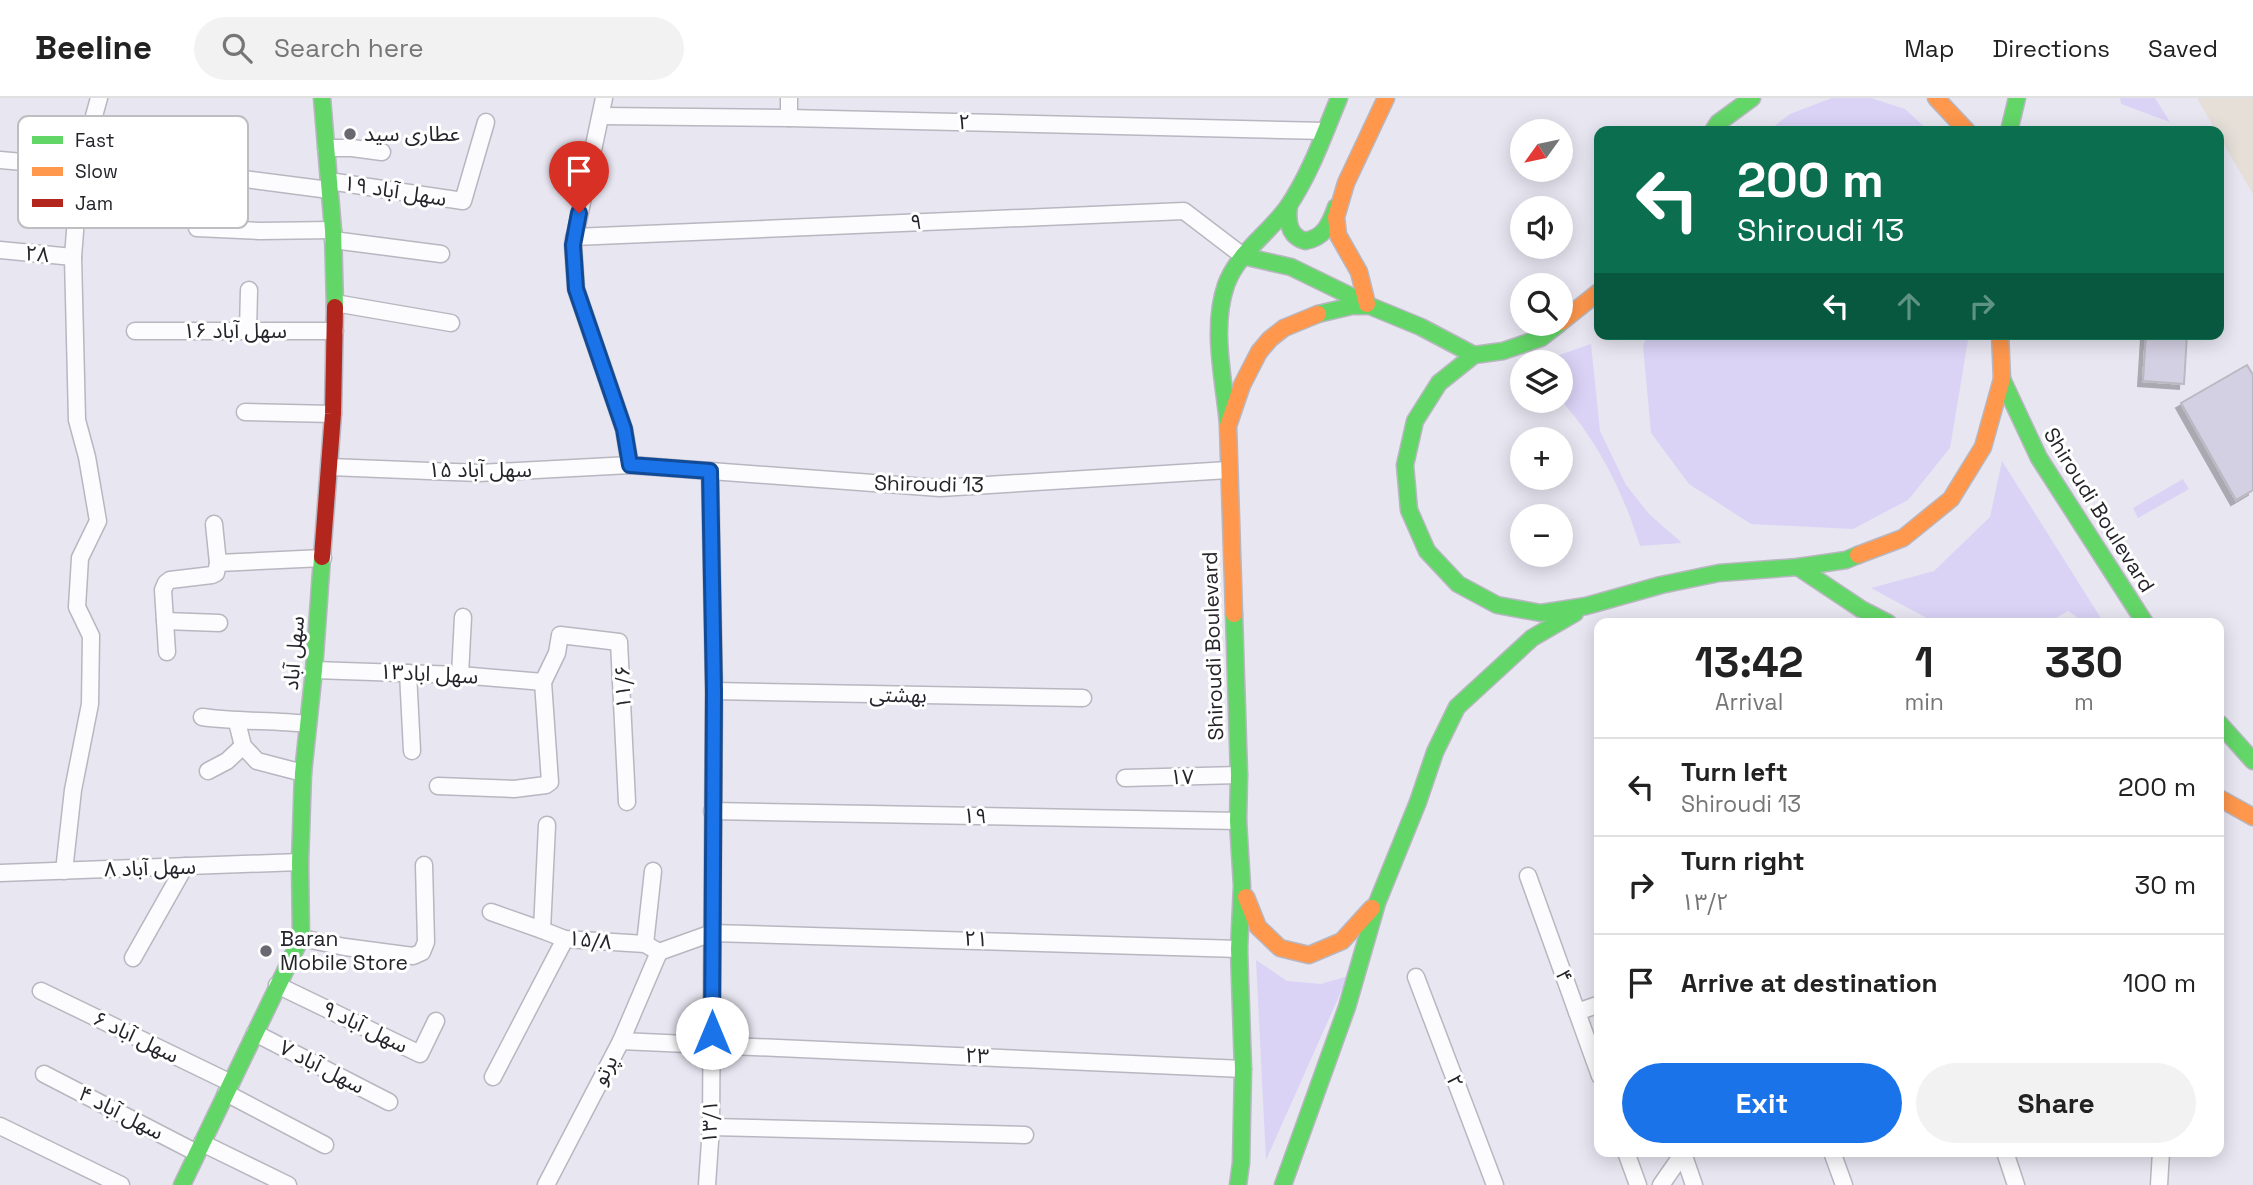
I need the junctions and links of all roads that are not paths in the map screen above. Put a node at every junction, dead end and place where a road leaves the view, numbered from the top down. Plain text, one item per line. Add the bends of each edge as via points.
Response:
1 (99, 98) edge
2 (322, 98) edge
3 (604, 98) edge
4 (789, 98) edge
5 (1339, 98) edge
6 (1386, 98) edge
7 (1752, 98) edge
8 (1936, 98) edge
9 (2017, 98) edge
10 (94, 116) edge
11 (602, 116) junction
12 (789, 118) junction
13 (486, 122) dead end
14 (1716, 126) edge
15 (1963, 126) edge
16 (2010, 126) edge
17 (1325, 131) junction
18 (326, 148) junction
19 (382, 152) dead end
20 (0, 160) edge
21 (18, 162) edge
22 (248, 178) edge
23 (329, 186) junction
24 (1338, 200) junction
25 (1289, 205) junction
26 (75, 228) edge
27 (197, 228) dead end
28 (333, 235) junction
29 (574, 237) junction
30 (0, 250) edge
31 (442, 254) dead end
32 (1243, 256) junction
33 (73, 257) junction
34 (249, 290) dead end
35 (1594, 296) edge
36 (335, 303) junction
37 (1367, 304) junction
38 (1573, 313) edge
39 (451, 323) dead end
40 (135, 331) dead end
41 (248, 331) junction
42 (335, 331) junction
43 (1544, 336) edge
44 (2000, 340) edge
45 (1474, 355) junction
46 (2002, 379) junction
47 (245, 412) dead end
48 (333, 414) junction
49 (1228, 426) junction
50 (630, 465) junction
51 (330, 467) junction
52 (1228, 470) junction
53 (710, 471) junction
54 (214, 524) dead end
55 (323, 558) junction
56 (218, 563) junction
57 (1798, 567) junction
58 (1586, 606) junction
59 (463, 617) dead end
60 (1878, 618) edge
61 (2142, 618) edge
62 (165, 621) junction
63 (219, 623) dead end
64 (167, 652) dead end
65 (314, 670) junction
66 (408, 673) junction
67 (460, 675) junction
68 (543, 682) junction
69 (714, 691) junction
70 (1083, 698) dead end
71 (202, 717) dead end
72 (237, 722) junction
73 (308, 724) junction
74 (2224, 729) edge
75 (2224, 744) edge
76 (243, 746) junction
77 (412, 751) dead end
78 (2253, 761) edge
79 (208, 771) dead end
80 (303, 773) junction
81 (1239, 775) junction
82 (1125, 778) dead end
83 (438, 786) dead end
84 (2224, 801) edge
85 (627, 802) dead end
86 (712, 811) junction
87 (2253, 817) edge
88 (1238, 821) junction
89 (547, 825) dead end
90 (300, 862) junction
91 (424, 864) dead end
92 (185, 866) junction
93 (64, 871) junction
94 (653, 871) dead end
95 (0, 873) edge
96 (1528, 876) dead end
97 (1242, 886) junction
98 (1377, 903) junction
99 (491, 912) dead end
100 (542, 930) junction
101 (712, 933) junction
102 (301, 938) junction
103 (565, 939) junction
104 (652, 948) junction
105 (1239, 948) junction
106 (134, 958) dead end
107 (1416, 977) dead end
108 (277, 985) junction
109 (41, 991) dead end
110 (1594, 1006) edge
111 (1577, 1012) junction
112 (436, 1021) dead end
113 (255, 1033) junction
114 (621, 1041) junction
115 (711, 1044) junction
116 (1594, 1059) edge
117 (1243, 1069) junction
118 (44, 1074) dead end
119 (493, 1077) dead end
120 (229, 1088) junction
121 (389, 1102) dead end
122 (0, 1126) edge
123 (711, 1127) junction
124 (1025, 1135) dead end
125 (325, 1145) dead end
126 (200, 1148) junction
127 (1628, 1157) edge
128 (1681, 1157) edge
129 (1686, 1157) edge
130 (1834, 1157) edge
131 (2007, 1157) edge
132 (2161, 1157) edge
133 (121, 1185) edge
134 (182, 1185) edge
135 (288, 1185) edge
136 (546, 1185) edge
137 (707, 1185) edge
138 (1238, 1185) edge
139 (1283, 1185) edge
140 (1495, 1185) edge
141 (1638, 1185) edge
142 (1661, 1185) edge
143 (1694, 1185) edge
144 (1844, 1185) edge
145 (2016, 1185) edge
146 (2160, 1185) edge

1 - 10 street
2 - 18 main road, سهل آباد
3 - 11 street
4 - 12 street
5 - 17 main road
6 - 24 main road
7 - 14 main road
8 - 15 main road
9 - 16 main road
11 - 12 street, ۲
11 - 29 street
12 - 17 street, ۲
13 - 23 street, سهل آباد ۱۹ via 463,201
17 - 25 main road
18 - 19 street
18 - 23 main road, سهل آباد
20 - 21 street
22 - 23 street
23 - 28 main road, سهل آباد
24 - 25 main road via 1328,227 1307,240 1297,239 1289,231
24 - 37 main road via 1335,227 1364,284
25 - 32 main road
26 - 33 street
27 - 28 street
28 - 31 street
28 - 36 main road, سهل آباد
29 - 32 street, ۹ via 1184,211
29 - 50 street via 576,289 624,429
30 - 33 street, ۲۸
32 - 37 main road via 1291,267
32 - 49 main road via 1226,284 1219,316
33 - 93 street via 77,420 99,521 80,558 77,607 92,636 90,704
34 - 41 street
35 - 38 main road, Shiroudi Boulevard
36 - 39 street
36 - 42 main road, سهل آباد
37 - 45 main road
37 - 49 main road, Shiroudi Boulevard via 1318,314 1270,338 1255,355
40 - 41 street, سهل آباد ۱۶
41 - 42 street, سهل آباد ۱۶
42 - 48 main road, سهل آباد
43 - 45 main road, Shiroudi Boulevard via 1503,351
44 - 46 main road, Shiroudi Boulevard
45 - 58 main road, Shiroudi Boulevard via 1439,383 1415,421 1405,465 1409,510 1427,551 1458,584 1497,606 1541,613
46 - 57 main road, Shiroudi Boulevard via 1983,446 1951,499 1903,538 1846,560
46 - 61 main road, Shiroudi Boulevard via 2039,458
47 - 48 street
48 - 51 main road, سهل آباد
49 - 52 main road, Shiroudi Boulevard
50 - 51 street, سهل آباد ۱۵ via 480,473
50 - 53 street, Shiroudi 13
51 - 55 main road, سهل آباد
52 - 53 street, Shiroudi 13 via 940,488
52 - 81 main road, Shiroudi Boulevard
53 - 69 street, ۱۳/۱
54 - 56 street
55 - 56 street
55 - 65 main road, سهل آباد
56 - 62 street via 212,575 166,583
57 - 58 main road, Shiroudi Boulevard via 1719,573
57 - 60 main road
58 - 98 main road, Shiroudi Boulevard via 1532,638 1457,707
59 - 67 street
62 - 63 street
62 - 64 street
65 - 66 street, سهل اباد۱۳
65 - 73 main road, سهل آباد
66 - 67 street, سهل اباد۱۳
66 - 77 street
67 - 68 street, سهل اباد۱۳
68 - 83 street via 551,782 514,789
68 - 85 street, ۱۱/۶ via 560,635 620,642
69 - 70 street, بهشتی
69 - 86 street, ۱۳/۱
71 - 72 street
72 - 73 street
72 - 76 street
73 - 80 main road, سهل آباد
74 - 78 main road
75 - 78 main road
76 - 79 street
76 - 80 street via 257,761
80 - 90 main road, سهل آباد
81 - 82 street, ۱۷
81 - 88 main road, Shiroudi Boulevard
84 - 87 main road
86 - 88 street, ۱۹
86 - 101 street, ۱۳/۱
88 - 97 main road, Shiroudi Boulevard
89 - 100 street, ۱۵/۸
90 - 92 street, سهل آباد ۸
90 - 102 main road, سهل آباد
91 - 102 street via 426,942 422,952 413,956
92 - 93 street, سهل آباد ۸
92 - 106 street
93 - 95 street, سهل آباد ۸
94 - 104 street, پرتو
96 - 111 street, ۴
97 - 98 main road via 1258,927 1280,948 1309,955 1342,941
97 - 105 main road, Shiroudi Boulevard
98 - 139 main road, Shiroudi Boulevard via 1347,1007
99 - 100 street
100 - 103 street, ۱۵/۸
101 - 104 street
101 - 105 street, ۲۱
101 - 115 street, ۱۳/۱
102 - 108 main road, سهل آباد
103 - 104 street, ۱۵/۸
103 - 119 street
104 - 114 street, پرتو
105 - 117 main road, Shiroudi Boulevard
107 - 140 street, ۲
108 - 112 street, سهل آباد ۹ via 420,1054
108 - 113 main road, سهل آباد
109 - 120 street, سهل آباد ۶
110 - 111 street
111 - 116 street, ۴
113 - 120 main road, سهل آباد
113 - 121 street, سهل آباد ۷
114 - 115 street, ۲۳
114 - 136 street, پرتو
115 - 117 street, ۲۳
115 - 123 street, ۱۳/۱
117 - 138 main road, Shiroudi Boulevard
118 - 126 street, سهل آباد ۴
120 - 125 street, سهل آباد ۶
120 - 126 main road, سهل آباد
122 - 133 street
123 - 124 street
123 - 137 street, ۱۳/۱
126 - 134 main road, سهل آباد
126 - 135 street, سهل آباد ۴
127 - 141 street
128 - 142 street
129 - 143 street
130 - 144 street
131 - 145 street
132 - 146 street

